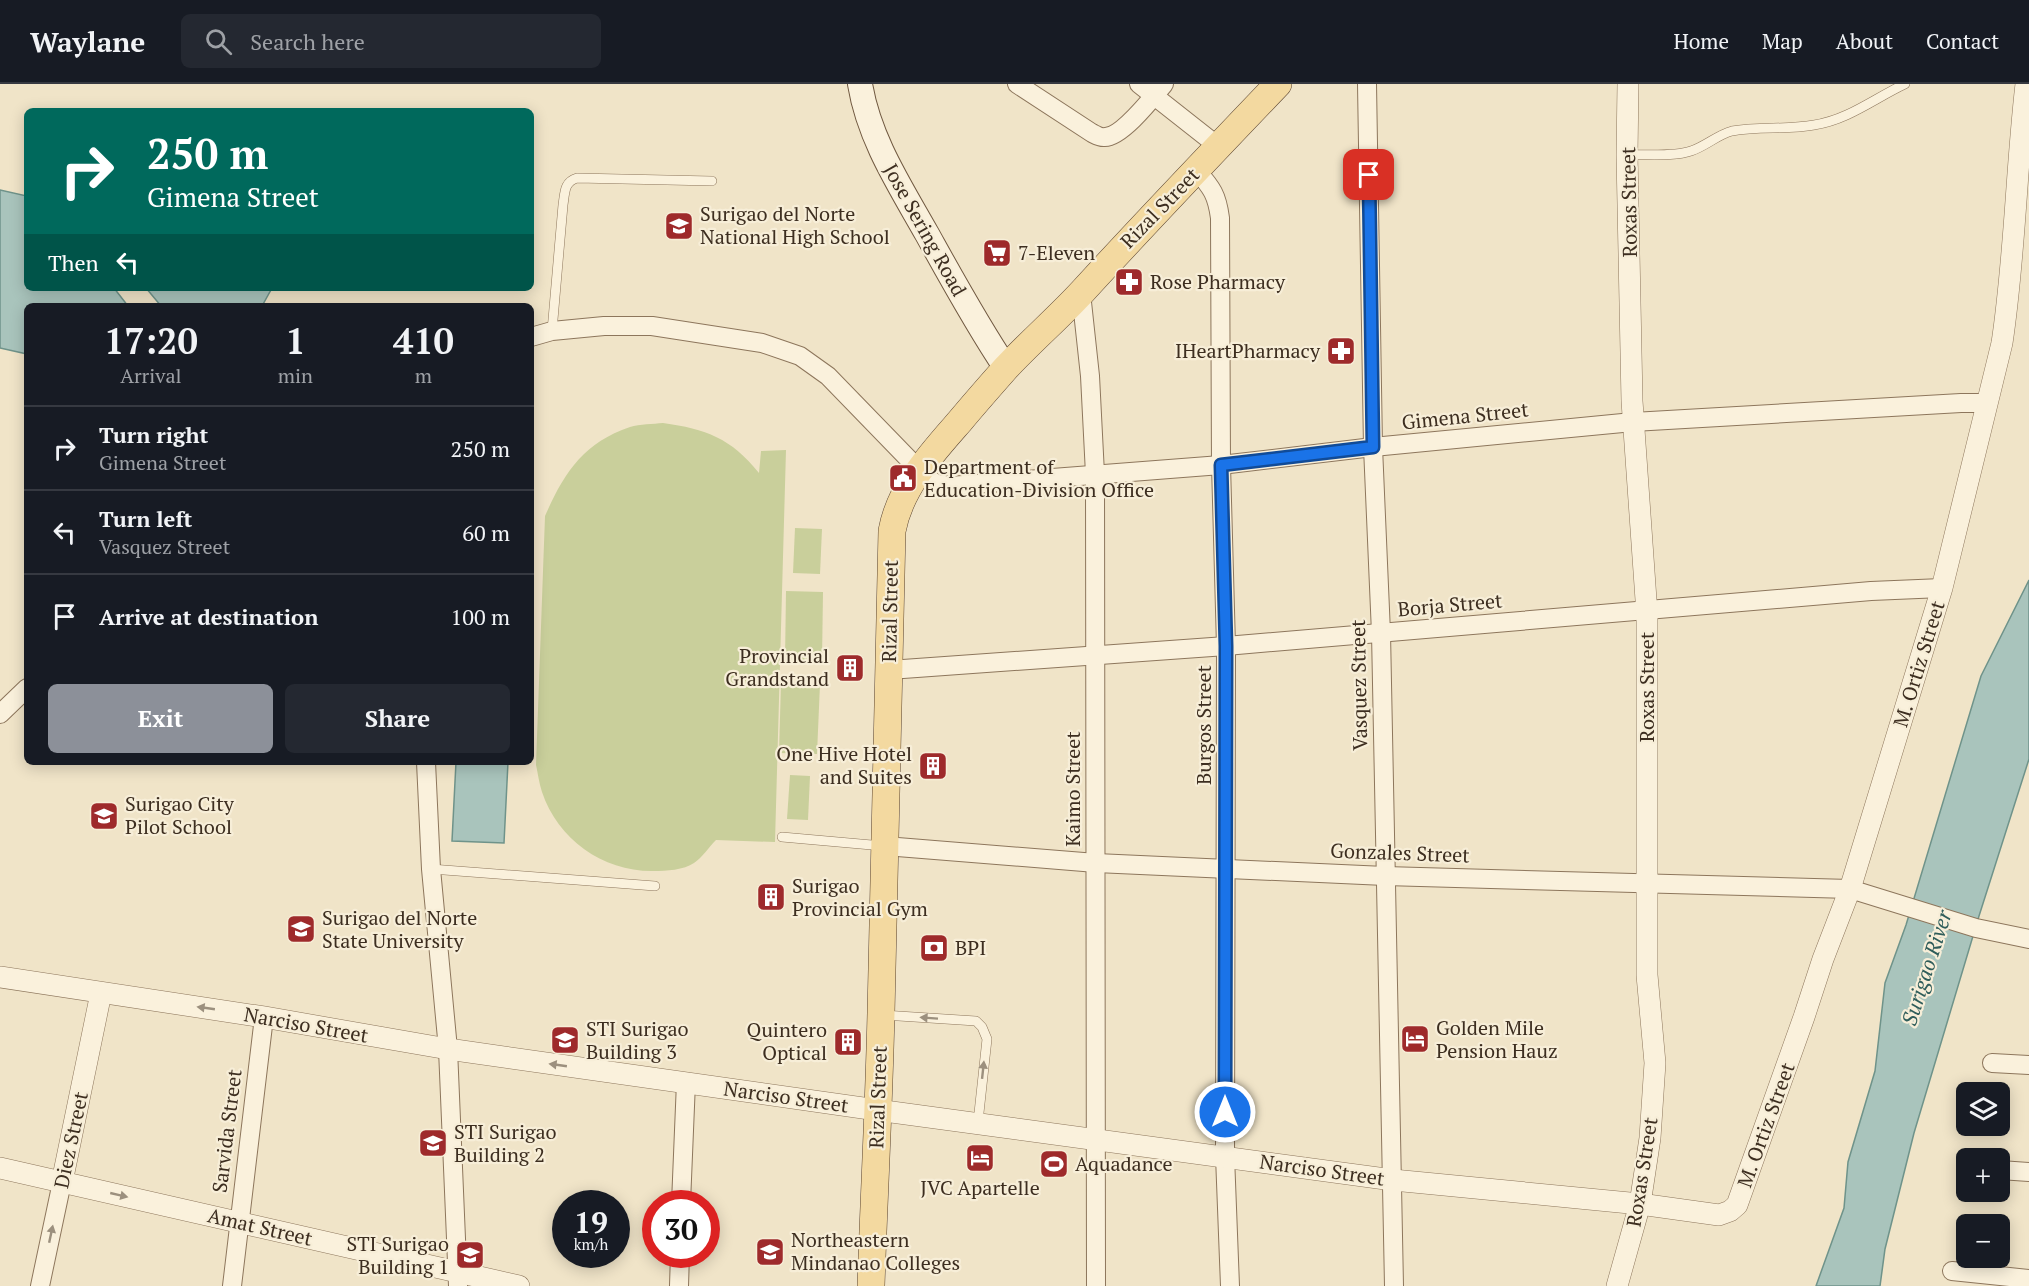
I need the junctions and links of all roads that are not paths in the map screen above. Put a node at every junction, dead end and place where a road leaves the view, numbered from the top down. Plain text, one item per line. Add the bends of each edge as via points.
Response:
1 (860, 84) edge
2 (1017, 84) edge
3 (1139, 84) edge
4 (1278, 84) edge
5 (1367, 84) edge
6 (1628, 84) edge
7 (1905, 84) edge
8 (2026, 84) edge
9 (1159, 90) edge
10 (1219, 147) junction
11 (1627, 155) junction
12 (1197, 171) junction
13 (712, 181) dead end
14 (1081, 293) junction
15 (552, 331) junction
16 (534, 336) edge
17 (1006, 368) junction
18 (1986, 403) junction
19 (1633, 422) junction
20 (1373, 447) junction
21 (1221, 465) junction
22 (919, 470) junction
23 (1095, 474) junction
24 (1942, 588) junction
25 (1647, 611) junction
26 (1381, 633) junction
27 (1226, 646) junction
28 (1096, 654) junction
29 (889, 670) junction
30 (24, 691) edge
31 (0, 714) edge
32 (426, 765) edge
33 (782, 837) dead end
34 (885, 846) junction
35 (1096, 863) junction
36 (1226, 867) junction
37 (431, 869) junction
38 (1385, 876) junction
39 (1647, 882) junction
40 (655, 886) dead end
41 (1850, 889) junction
42 (2029, 939) edge
43 (0, 977) edge
44 (101, 993) junction
45 (881, 1014) junction
46 (264, 1017) junction
47 (448, 1049) junction
48 (1992, 1064) dead end
49 (2029, 1065) edge
50 (686, 1082) junction
51 (877, 1110) junction
52 (978, 1122) junction
53 (1095, 1139) junction
54 (1225, 1156) junction
55 (0, 1168) edge
56 (2010, 1171) edge
57 (2029, 1172) edge
58 (1393, 1179) junction
59 (62, 1182) junction
60 (682, 1190) edge
61 (1640, 1204) junction
62 (1719, 1215) joint
63 (239, 1222) junction
64 (680, 1268) edge
65 (1952, 1271) dead end
66 (457, 1279) edge
67 (2029, 1279) edge
68 (40, 1286) edge
69 (232, 1286) edge
70 (519, 1286) edge
71 (679, 1286) edge
72 (871, 1286) edge
73 (1096, 1286) edge
74 (1230, 1286) edge
75 (1394, 1286) edge
76 (1617, 1286) edge

1 - 17 main road, Jose Sering Road via 883,155
2 - 9 street via 1103,138 1125,127
3 - 9 street
4 - 10 main road, Rizal Street
5 - 20 street, Vasquez Street
6 - 11 street, Roxas Street
7 - 11 lane via 1833,121 1734,131 1688,152
8 - 18 street, M. Ortiz Street via 2008,302
9 - 10 street
10 - 12 main road, Rizal Street
11 - 19 street, Roxas Street
12 - 14 main road, Rizal Street
12 - 21 street, Burgos Street via 1213,190 1220,218
13 - 15 lane via 570,180 563,205
14 - 17 main road, Rizal Street
14 - 23 street, Kaimo Street
15 - 16 street, Gimena Street
15 - 22 street, Gimena Street via 652,326 762,343 800,356 828,376
17 - 22 main road, Rizal Street
18 - 19 street, Gimena Street
18 - 24 street, M. Ortiz Street
19 - 20 street, Gimena Street
19 - 25 street, Roxas Street
20 - 21 street, Gimena Street
20 - 26 street, Vasquez Street
21 - 23 street, Gimena Street
21 - 27 street, Burgos Street
22 - 23 street, Gimena Street via 938,484 950,486
22 - 29 main road, Rizal Street via 900,503 892,531
23 - 28 street, Kaimo Street
24 - 25 street, Borja Street
24 - 41 street, M. Ortiz Street
25 - 26 street, Borja Street
25 - 39 street, Roxas Street
26 - 27 street, Borja Street
26 - 38 street, Vasquez Street
27 - 28 street, Borja Street
27 - 36 street, Burgos Street
28 - 29 street, Borja Street
28 - 35 street, Kaimo Street
29 - 34 main road, Rizal Street
30 - 31 street
32 - 37 street
33 - 34 lane
34 - 35 street, Gonzales Street
34 - 45 main road, Rizal Street
35 - 36 street, Gonzales Street
35 - 53 street, Kaimo Street
36 - 38 street, Gonzales Street
36 - 54 street, Burgos Street
37 - 40 lane
37 - 47 street
38 - 39 street, Gonzales Street
38 - 58 street, Vasquez Street
39 - 41 street, Gonzales Street
39 - 61 street, Roxas Street via 1647,975 1656,1063
41 - 42 street, Gonzales Street via 1976,928
41 - 62 street, M. Ortiz Street via 1737,1205
43 - 44 street, Narciso Street
46 -> 44 street, Narciso Street
44 - 59 street, Diez Street
45 - 51 main road, Rizal Street
52 -> 45 lane via 987,1039 982,1027 976,1021
46 - 47 street, Narciso Street
46 - 63 street, Sarvida Street
50 -> 47 street, Narciso Street
47 - 66 street
48 - 49 street
50 - 51 street, Narciso Street
50 - 60 street
51 - 52 street, Narciso Street
51 - 72 main road, Rizal Street
52 - 53 street, Narciso Street
53 - 54 street, Narciso Street
53 - 73 street, Kaimo Street
54 - 58 street, Narciso Street
54 - 74 street, Burgos Street
55 - 59 street, Amat Street
56 - 57 street
58 - 61 street, Narciso Street
58 - 75 street, Vasquez Street
59 -> 63 street, Amat Street
68 -> 59 street, Diez Street
61 - 62 street, Narciso Street
61 - 76 street, Roxas Street
63 - 66 street, Amat Street
63 - 69 street, Sarvida Street
64 - 71 street
65 - 67 street
66 - 70 street, Amat Street

